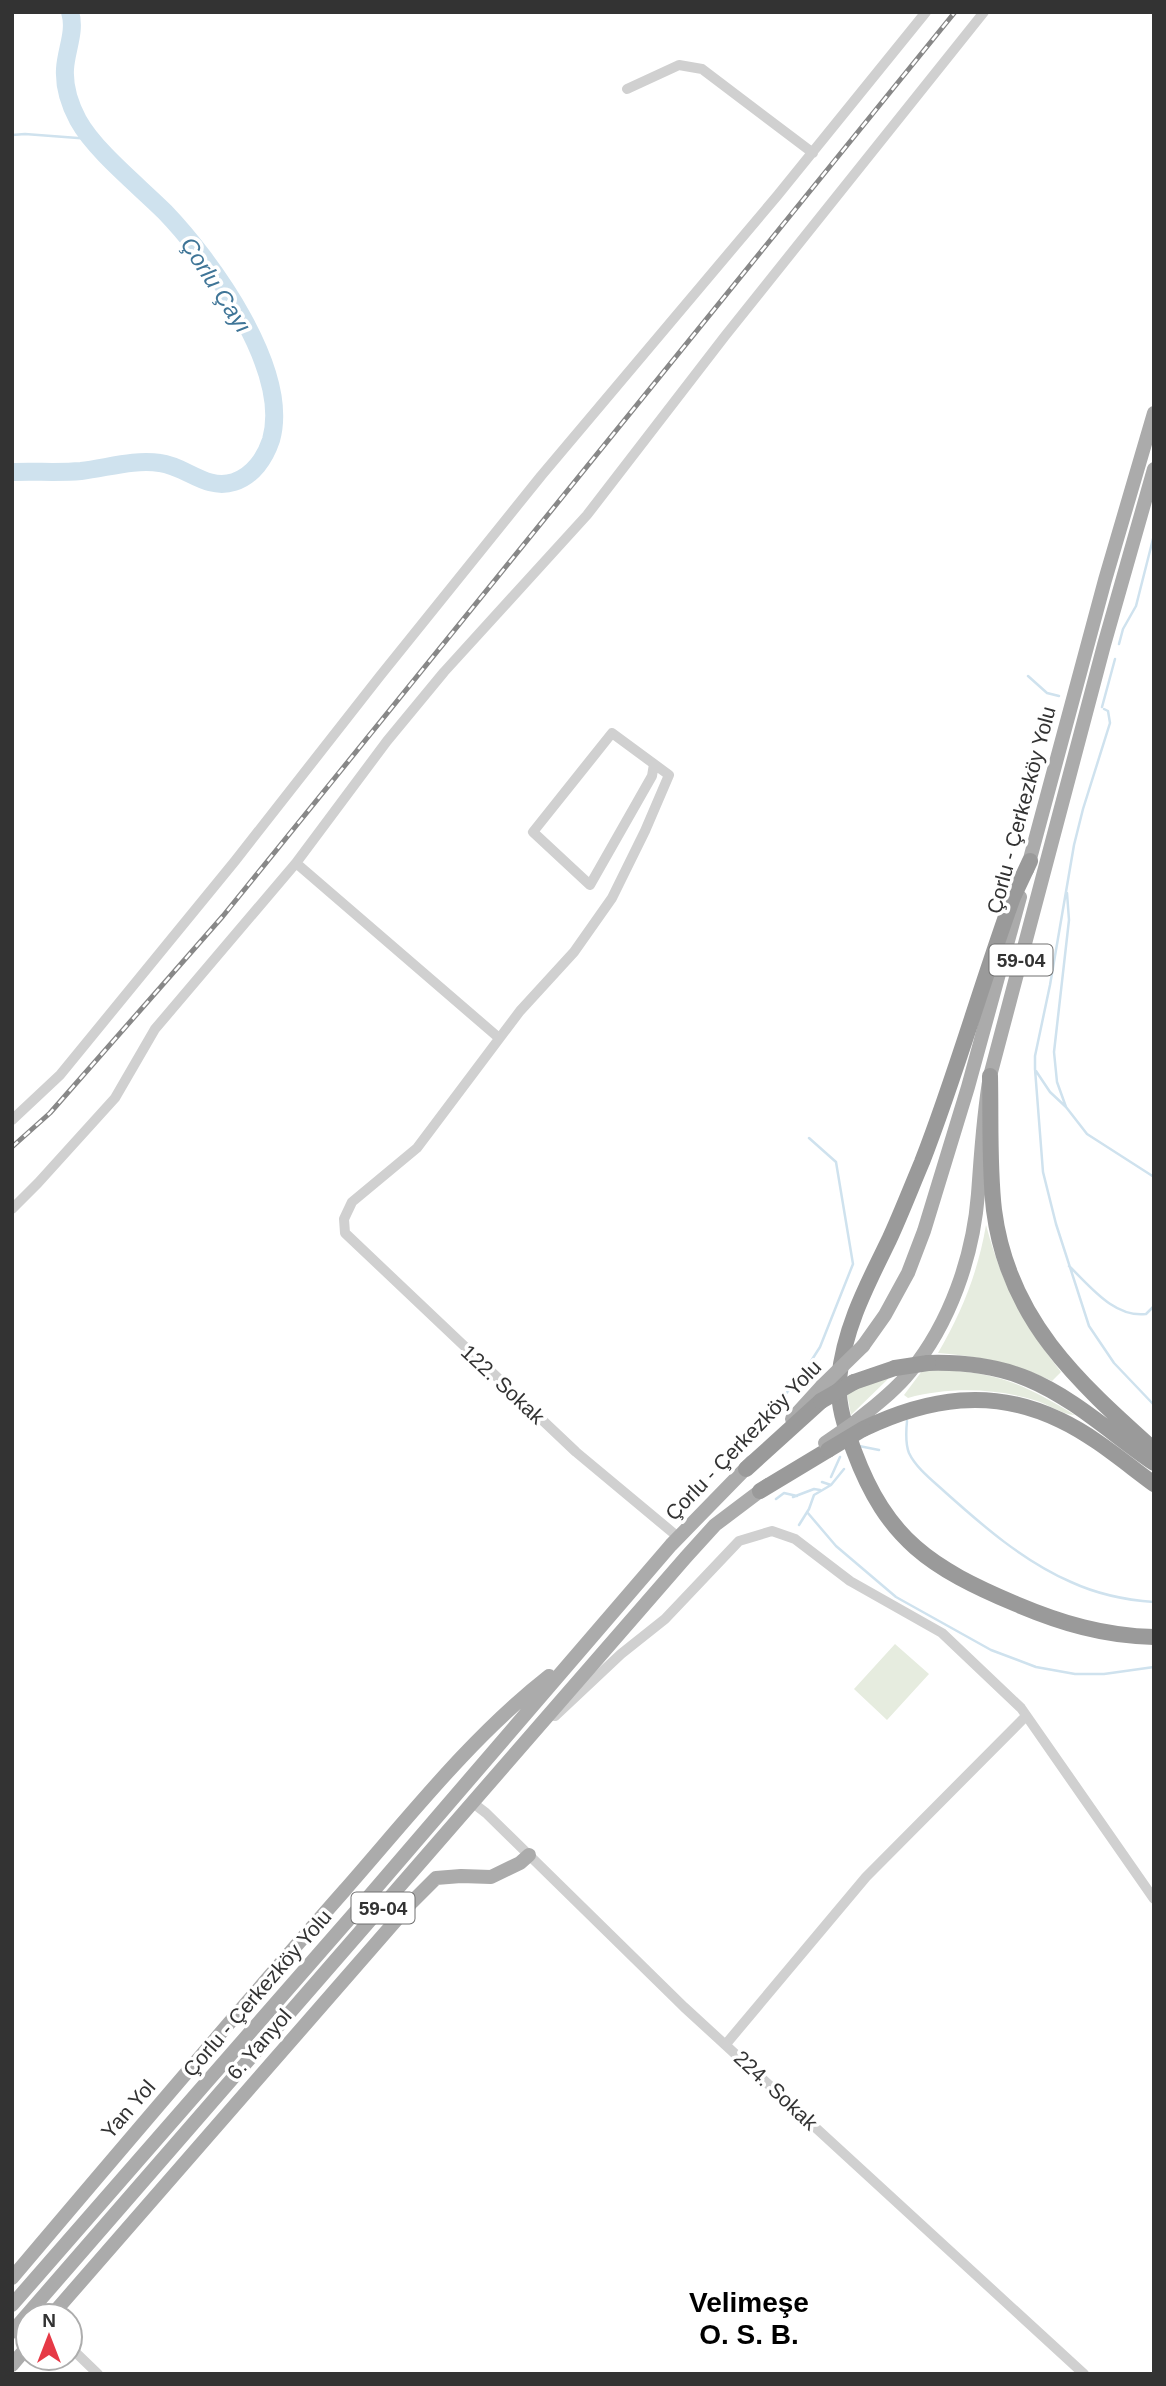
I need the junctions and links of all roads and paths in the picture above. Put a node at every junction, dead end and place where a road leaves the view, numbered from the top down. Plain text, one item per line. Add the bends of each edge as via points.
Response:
1 (926, 12) edge
2 (984, 12) edge
3 (627, 89) dead end
4 (813, 153) junction
5 (1154, 413) edge
6 (1154, 469) edge
7 (654, 764) junction
8 (1030, 862) junction
9 (296, 863) junction
10 (499, 1038) junction
11 (990, 1076) junction
12 (12, 1120) edge
13 (12, 1209) edge
14 (822, 1394) junction
15 (858, 1426) junction
16 (1154, 1450) edge
17 (1154, 1463) edge
18 (746, 1469) joint
19 (1154, 1484) edge
20 (760, 1491) joint
21 (678, 1537) junction
22 (1154, 1637) edge
23 (580, 1653) junction
24 (1026, 1716) junction
25 (528, 1741) junction
26 (442, 1778) junction
27 (458, 1791) junction
28 (473, 1803) junction
29 (529, 1855) junction
30 (1154, 1899) edge
31 (726, 2044) junction
32 (12, 2278) edge
33 (63, 2302) edge
34 (12, 2305) edge
35 (12, 2332) edge
36 (84, 2360) edge
37 (98, 2374) edge
38 (1084, 2374) edge

1 - 4 street
2 - 9 street via 587,515 444,672
3 - 4 street via 679,65 702,69
4 - 12 street via 533,487 60,1075
5 - 8 main road, Çorlu - Çerkezköy Yolu / 59-04
6 - 11 main road, Çorlu - Çerkezköy Yolu / 59-04
7 - 7 street via 612,733 533,832 590,885 652,776
7 - 10 street via 669,775 612,898 574,952
8 - 14 main road, Çorlu - Çerkezköy Yolu / 59-04, bridge via 924,1231 886,1315
8 - 22 highway via 1013,897 931,1139 851,1323 839,1401 859,1466 877,1501 910,1543 937,1566 968,1584 1072,1626
9 - 10 street
9 - 13 street via 155,1029 115,1098
10 - 21 street, 122. Sokak via 417,1148 352,1202 344,1219 345,1233 576,1452
11 - 15 main road, Çorlu - Çerkezköy Yolu / 59-04 via 974,1224 956,1290 925,1352
11 - 16 highway via 995,1212 1003,1255 1016,1288 1061,1361
14 - 17 highway, bridge via 895,1368 928,1363 979,1365 1028,1379 1062,1397
14 - 18 highway
15 - 19 highway via 949,1401 1025,1406 1085,1434
15 - 20 highway, bridge
18 - 21 main road, Çorlu - Çerkezköy Yolu / 59-04
20 - 25 main road, Çorlu - Çerkezköy Yolu / 59-04 via 715,1525
21 - 23 main road, Çorlu - Çerkezköy Yolu / 59-04
23 - 26 main road, Yan Yol via 511,1708
23 - 27 main road, Çorlu - Çerkezköy Yolu / 59-04
24 - 25 street via 942,1633 850,1581 795,1539 772,1531 738,1541 665,1619
24 - 30 street
24 - 31 street via 866,1877
25 - 28 main road, Çorlu - Çerkezköy Yolu / 59-04
26 - 27 main road
26 - 32 main road, Yan Yol
27 - 28 main road
27 - 34 main road, Çorlu - Çerkezköy Yolu / 59-04
28 - 29 street, 224. Sokak
28 - 35 main road, Çorlu - Çerkezköy Yolu / 59-04
29 - 31 street, 224. Sokak
29 - 33 main road, 6. Yanyol via 491,1877 436,1878
31 - 38 street, 224. Sokak
36 - 37 street

